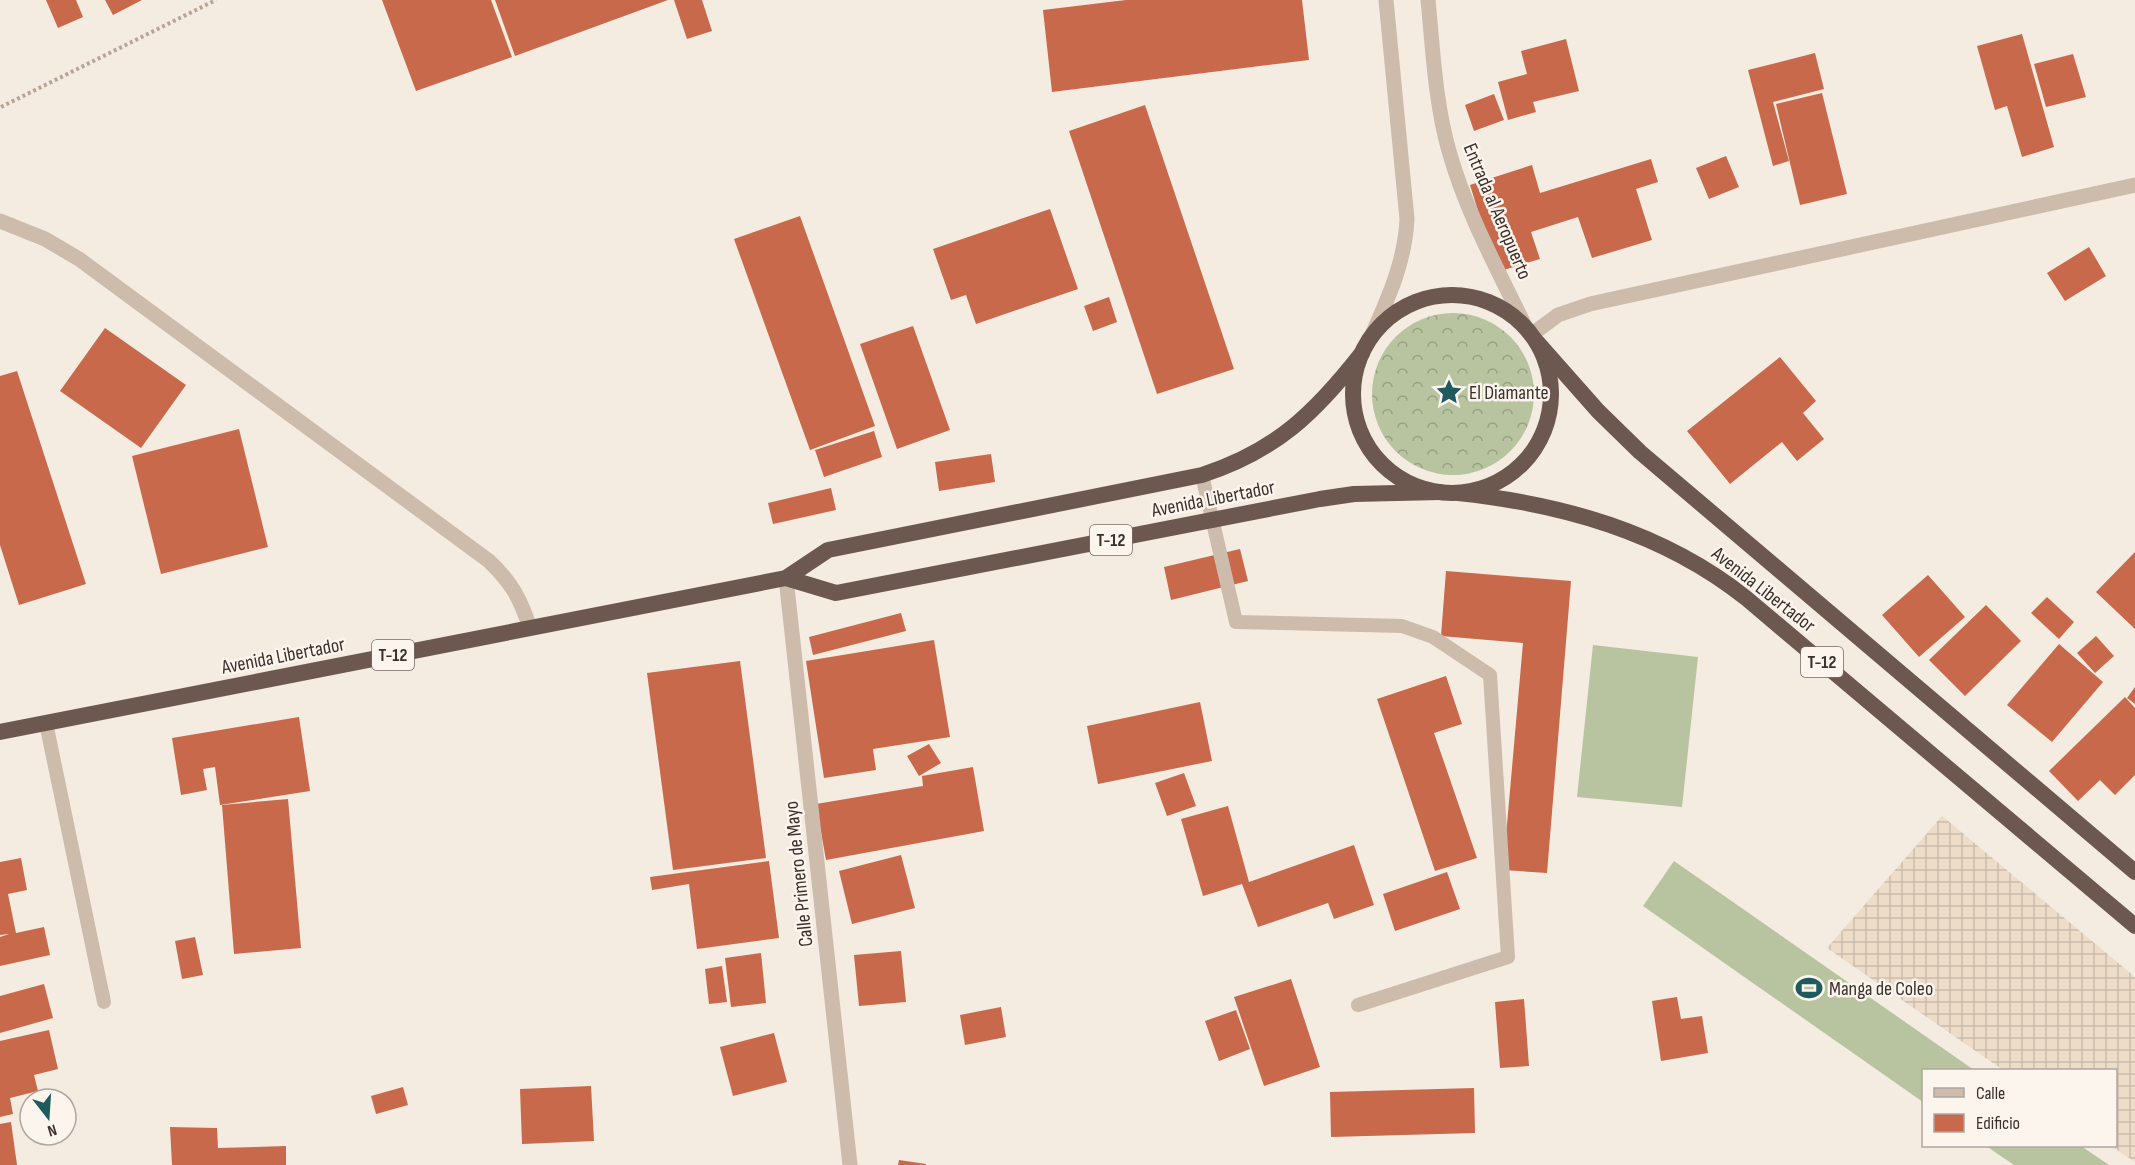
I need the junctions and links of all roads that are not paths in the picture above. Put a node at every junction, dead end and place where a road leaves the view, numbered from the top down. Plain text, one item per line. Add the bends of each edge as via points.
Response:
1 (1386, 0) edge
2 (1428, 0) edge
3 (2135, 185) edge
4 (0, 221) edge
5 (1531, 335) junction
6 (1371, 338) junction
7 (1362, 353) junction
8 (1202, 475) junction
9 (1440, 492) junction
10 (1458, 493) junction
11 (1212, 520) junction
12 (786, 578) junction
13 (530, 628) junction
14 (46, 723) junction
15 (0, 732) edge
16 (2135, 872) edge
17 (2135, 926) edge
18 (104, 1002) dead end
19 (1358, 1005) dead end
20 (850, 1165) edge

1 - 6 street via 1407,219 1399,269
2 - 5 street, Entrada al Aeropuerto via 1448,149 1477,226
3 - 5 street via 1590,304 1558,315
4 - 13 street via 45,239 79,259 489,561 521,600
5 - 6 highway, T-12 via 1498,306 1446,295 1411,304 1382,324
5 - 10 highway, T-12 via 1545,358 1550,383 1551,401 1542,435 1515,470 1476,490
5 - 16 highway, Avenida Libertador / T-12 via 1640,452
6 - 7 highway, T-12
7 - 8 highway, Avenida Libertador / T-12 via 1331,393 1287,434 1254,454
7 - 9 highway, T-12 via 1352,396 1359,431 1372,453 1391,472 1414,486
8 - 11 lane
8 - 12 highway, Avenida Libertador / T-12 via 828,550
9 - 10 highway, T-12
9 - 11 highway, Avenida Libertador / T-12 via 1354,494
10 - 17 highway, Avenida Libertador / T-12 via 1537,503 1578,514 1697,563 1746,598
11 - 12 highway, Avenida Libertador / T-12 via 836,593
11 - 19 lane via 1236,622 1402,626 1433,637 1490,675 1508,957
12 - 13 highway, Avenida Libertador / T-12
12 - 20 street, Calle Primero de Mayo
13 - 14 highway, Avenida Libertador / T-12
14 - 15 highway, Avenida Libertador / T-12
14 - 18 lane

